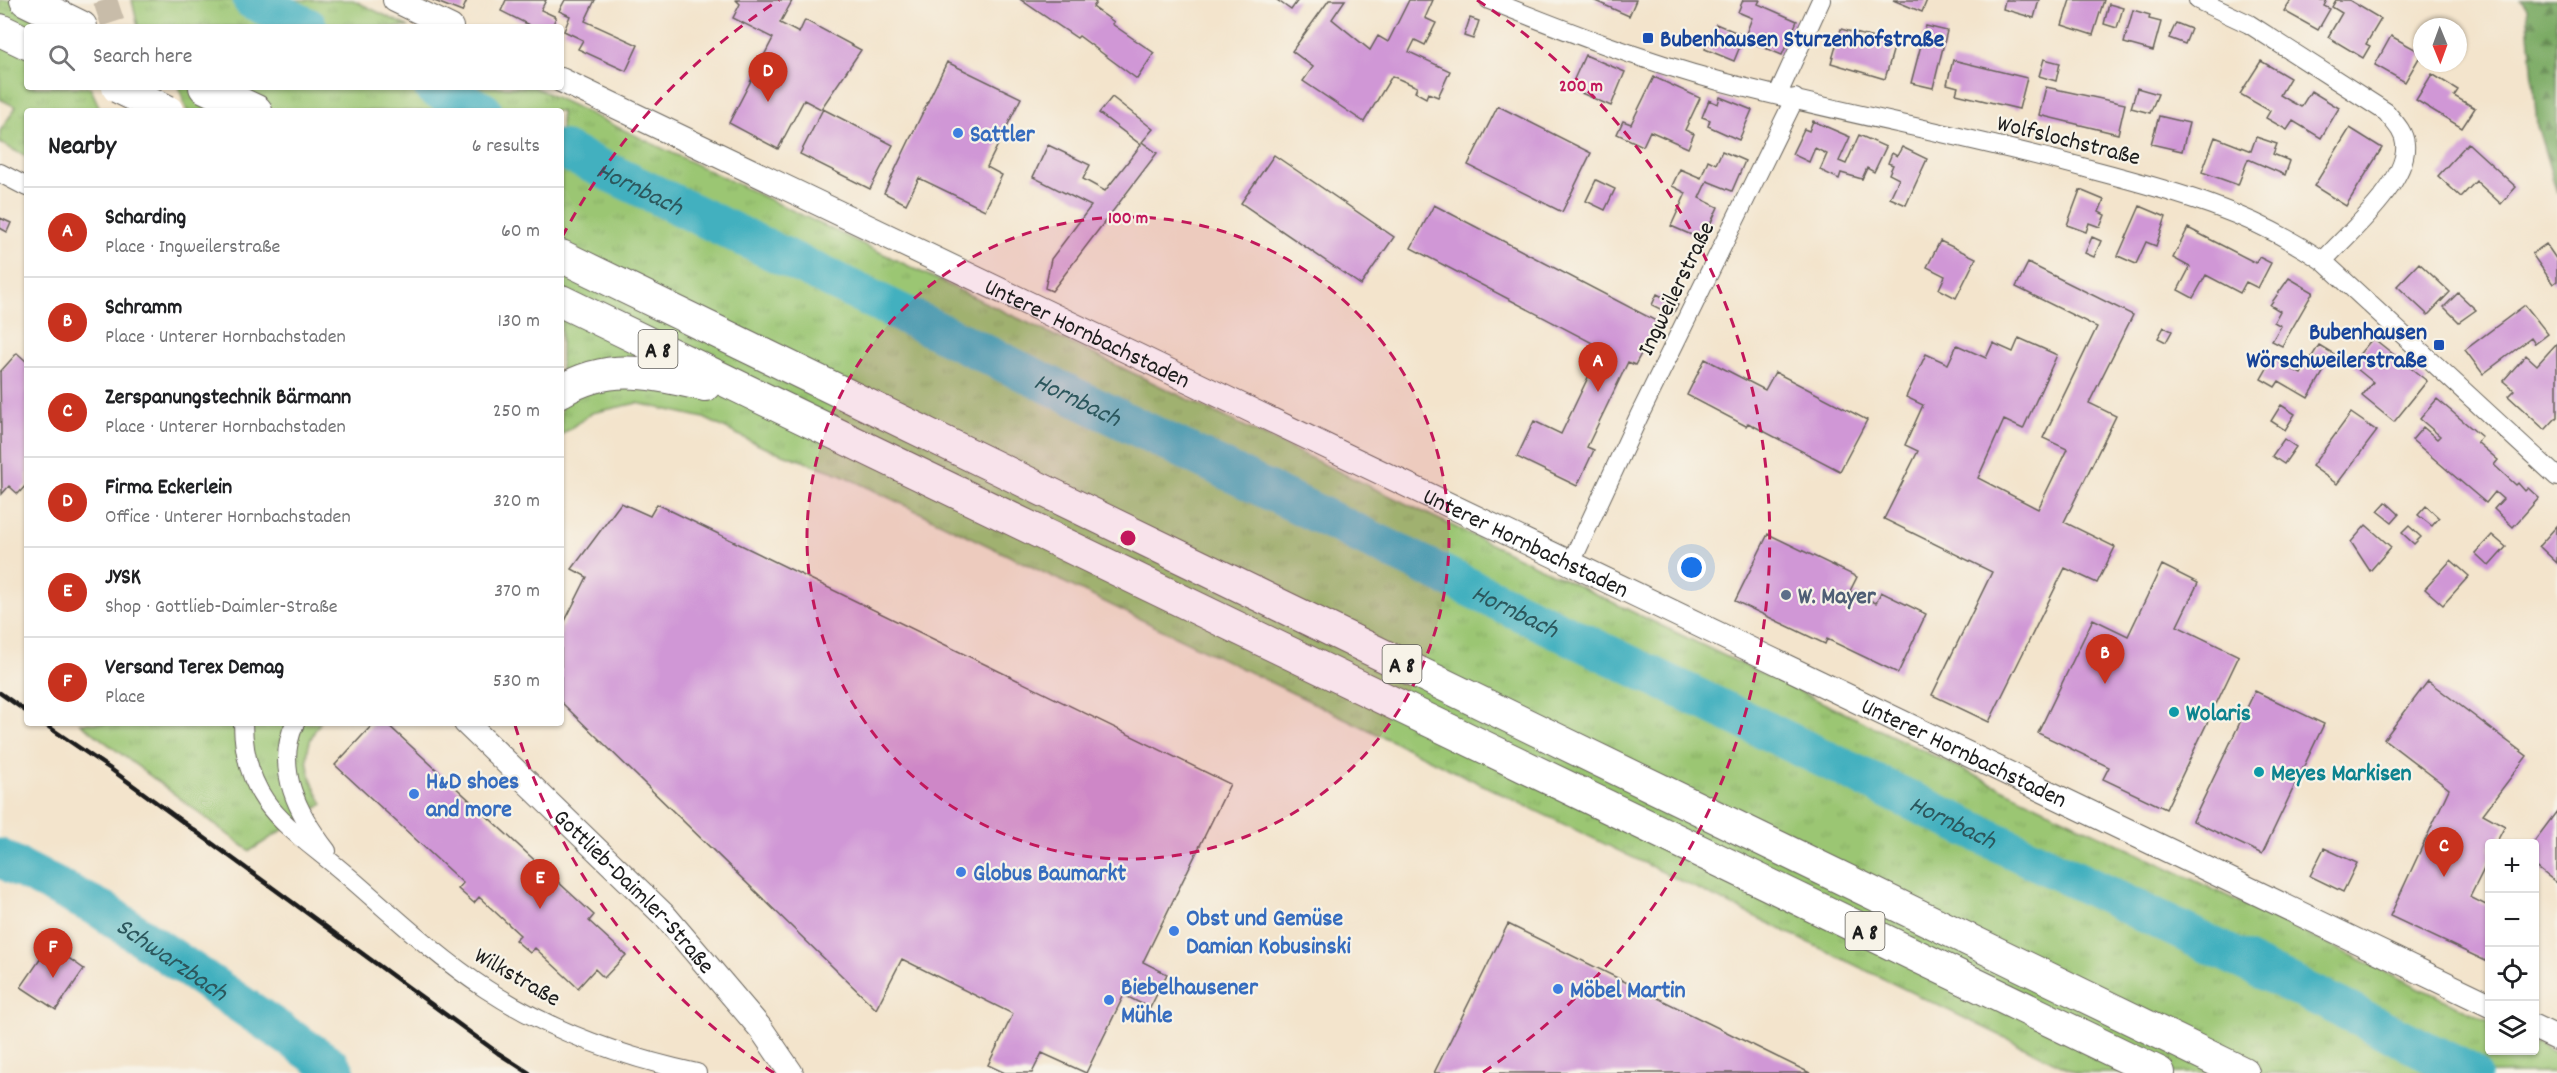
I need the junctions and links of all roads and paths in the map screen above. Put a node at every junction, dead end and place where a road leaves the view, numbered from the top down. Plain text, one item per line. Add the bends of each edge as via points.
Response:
1 (26, 0) edge
2 (394, 0) edge
3 (1489, 0) edge
4 (1821, 0) edge
5 (2206, 1) edge
6 (74, 24) edge
7 (445, 24) edge
8 (0, 30) edge
9 (24, 42) edge
10 (564, 81) edge
11 (124, 90) edge
12 (211, 90) edge
13 (1787, 96) junction
14 (161, 108) edge
15 (250, 108) edge
16 (0, 173) edge
17 (24, 185) edge
18 (564, 257) edge
19 (2323, 261) junction
20 (564, 303) edge
21 (564, 389) edge
22 (756, 396) junction
23 (2557, 477) edge
24 (1570, 565) junction
25 (243, 726) edge
26 (294, 726) edge
27 (469, 726) edge
28 (342, 871) junction
29 (2485, 1003) edge
30 (2539, 1029) edge
31 (2557, 1038) edge
32 (697, 1073) edge
33 (790, 1073) edge
34 (2158, 1073) edge
35 (2242, 1073) edge

1 - 6 highway
2 - 7 street
3 - 13 street, Wolfslochstraße via 1636,56
4 - 13 street, Ingweilerstraße
5 - 19 street via 2386,112 2399,126 2405,142 2400,171
8 - 9 highway
10 - 24 street, Unterer Hornbachstaden
11 - 14 highway, bridge
12 - 15 highway
13 - 19 street, Wolfslochstraße via 2069,163 2189,196 2267,227
13 - 24 street, Ingweilerstraße
16 - 17 street
18 - 35 highway, A 8
19 - 23 street, Wolfslochstraße
20 - 22 highway, A 8
21 - 22 highway via 603,375 646,372
22 - 34 highway, A 8
24 - 29 street, Unterer Hornbachstaden via 1891,715
25 - 28 street, Wilkstraße via 249,769 272,812 299,839
26 - 28 street, Wilkstraße via 286,761 291,794 309,829
27 - 33 street, Gottlieb-Daimler-Straße via 665,916 761,1029
28 - 32 street, Wilkstraße via 487,990 545,1022 601,1046 646,1062
30 - 31 street

